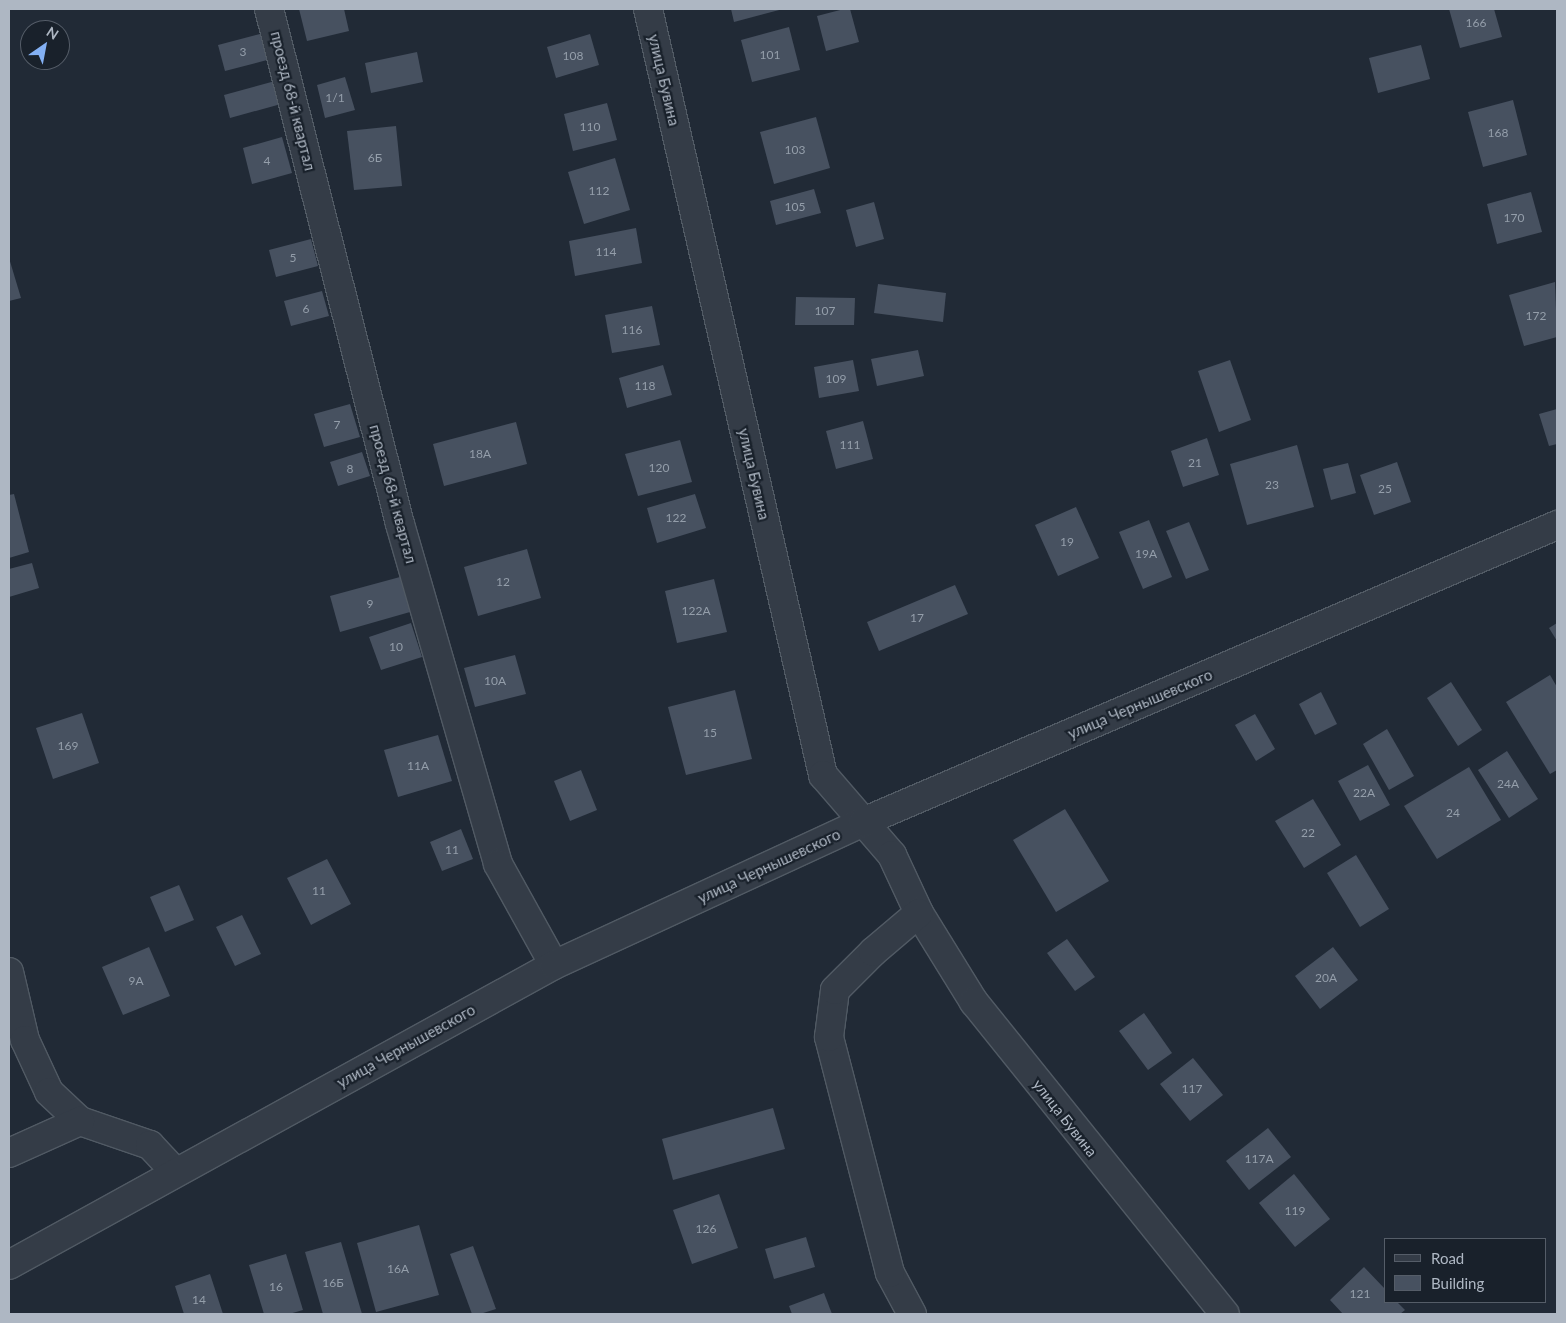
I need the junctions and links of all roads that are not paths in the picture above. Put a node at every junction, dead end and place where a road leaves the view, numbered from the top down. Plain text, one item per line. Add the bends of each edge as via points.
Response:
1 (269, 9) edge
2 (648, 9) edge
3 (1557, 524) edge
4 (864, 822) junction
5 (919, 913) junction
6 (554, 965) junction
7 (9, 972) edge
8 (80, 1121) junction
9 (9, 1153) edge
10 (175, 1172) junction
11 (9, 1265) edge
12 (912, 1314) edge
13 (1225, 1314) edge

1 - 6 street, проезд 68-й квартал via 400,524 498,864
2 - 4 street, улица Бувина via 823,775
3 - 4 street, улица Чернышевского
4 - 5 street, улица Бувина via 892,855
4 - 6 street, улица Чернышевского
5 - 12 street via 873,952 836,990 829,1037 890,1273
5 - 13 street, улица Бувина via 974,1002
6 - 10 street, улица Чернышевского
7 - 8 street via 25,1040 48,1092
8 - 9 street
8 - 10 street via 150,1145
10 - 11 street, улица Чернышевского

